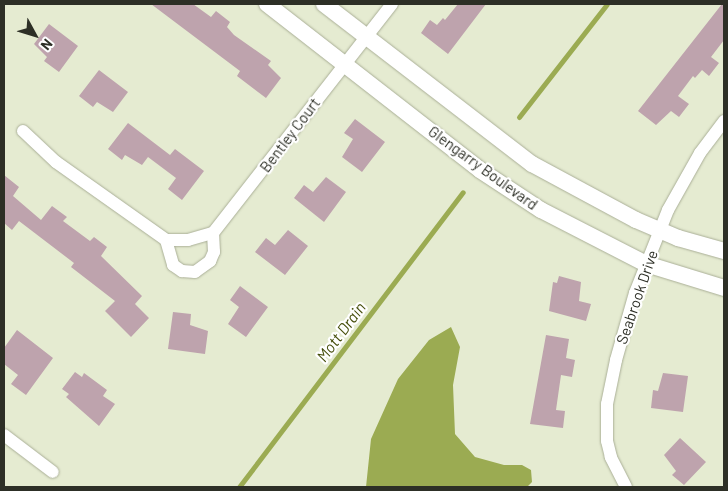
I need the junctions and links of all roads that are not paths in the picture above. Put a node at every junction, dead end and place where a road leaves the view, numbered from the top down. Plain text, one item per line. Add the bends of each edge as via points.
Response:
1 (267, 4) edge
2 (324, 4) edge
3 (392, 4) edge
4 (366, 36) junction
5 (344, 64) junction
6 (724, 121) edge
7 (23, 131) dead end
8 (660, 231) junction
9 (213, 233) junction
10 (166, 240) junction
11 (724, 251) edge
12 (646, 264) junction
13 (724, 288) edge
14 (4, 435) edge
15 (53, 472) dead end
16 (626, 487) edge

1 - 5 street, Glengarry Boulevard
2 - 4 street
3 - 4 street, Bentley Court
4 - 5 street, Bentley Court
4 - 8 street via 532,164
5 - 9 street, Bentley Court
5 - 12 street, Glengarry Boulevard via 505,188
6 - 8 street, Seabrook Drive via 680,187
7 - 10 street via 56,162
8 - 11 street
8 - 12 street, Seabrook Drive
9 - 10 street via 188,240
9 - 10 street via 214,252 210,261 195,272 182,271 173,265
12 - 13 street, Glengarry Boulevard
12 - 16 street, Seabrook Drive via 632,303 607,404 607,440 616,470
14 - 15 street

